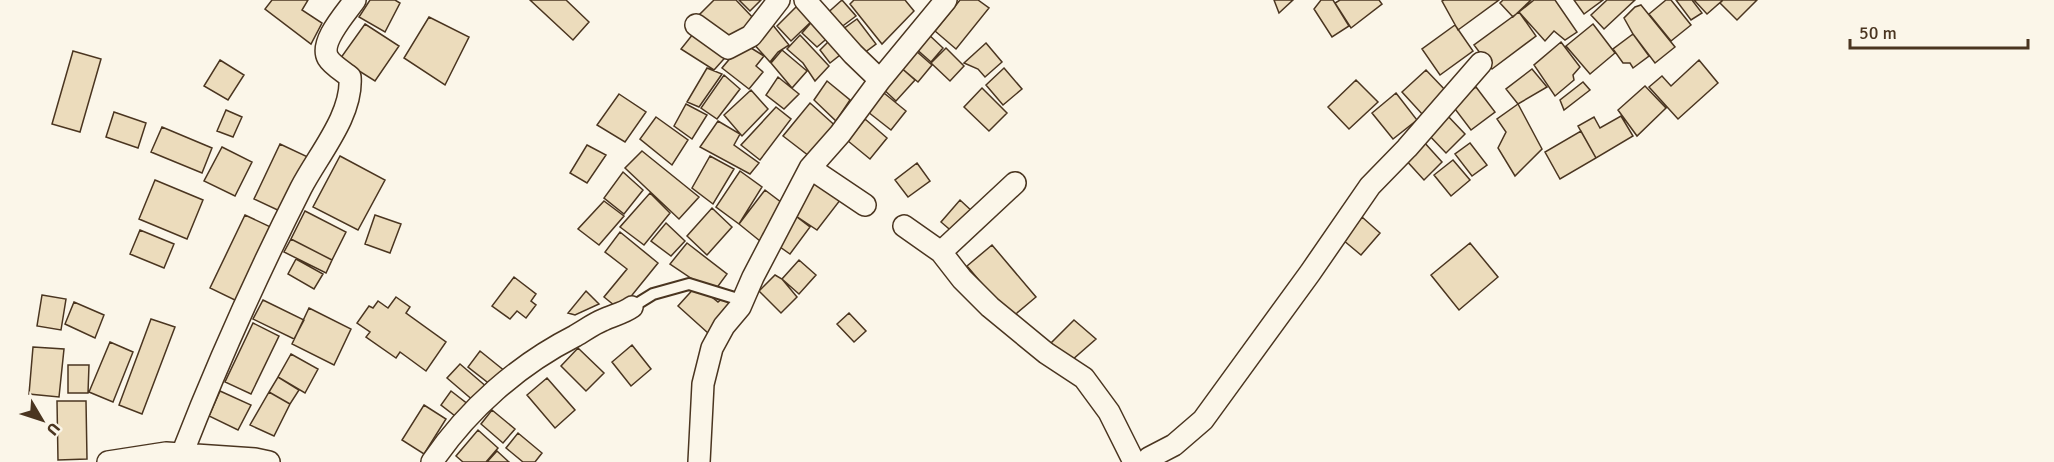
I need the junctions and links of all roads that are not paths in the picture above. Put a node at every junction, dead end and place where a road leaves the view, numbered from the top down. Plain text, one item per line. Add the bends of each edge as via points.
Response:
1 (355, 0) edge
2 (779, 0) edge
3 (805, 0) edge
4 (946, 0) edge
5 (696, 25) dead end
6 (1481, 63) dead end
7 (880, 80) junction
8 (810, 168) junction
9 (1015, 183) dead end
10 (865, 205) dead end
11 (904, 225) dead end
12 (941, 252) junction
13 (741, 300) dead end
14 (632, 307) joint
15 (182, 454) junction
16 (108, 462) edge
17 (269, 462) edge
18 (432, 462) edge
19 (699, 462) edge
20 (1134, 462) edge
21 (1146, 462) edge

1 - 15 street via 326,48 328,58 350,77 351,90 342,116 302,186 214,372
2 - 5 street via 751,36 728,48
3 - 7 street
4 - 7 street
6 - 21 street via 1370,186 1203,420
7 - 8 street
8 - 10 street
8 - 19 street via 746,295 712,348 703,384
9 - 12 street
11 - 12 street
12 - 20 street via 990,307 1084,378 1109,412
13 - 14 lane via 689,284 653,294
14 - 18 street via 602,320 521,368 494,390 446,441
15 - 16 street
15 - 17 street

